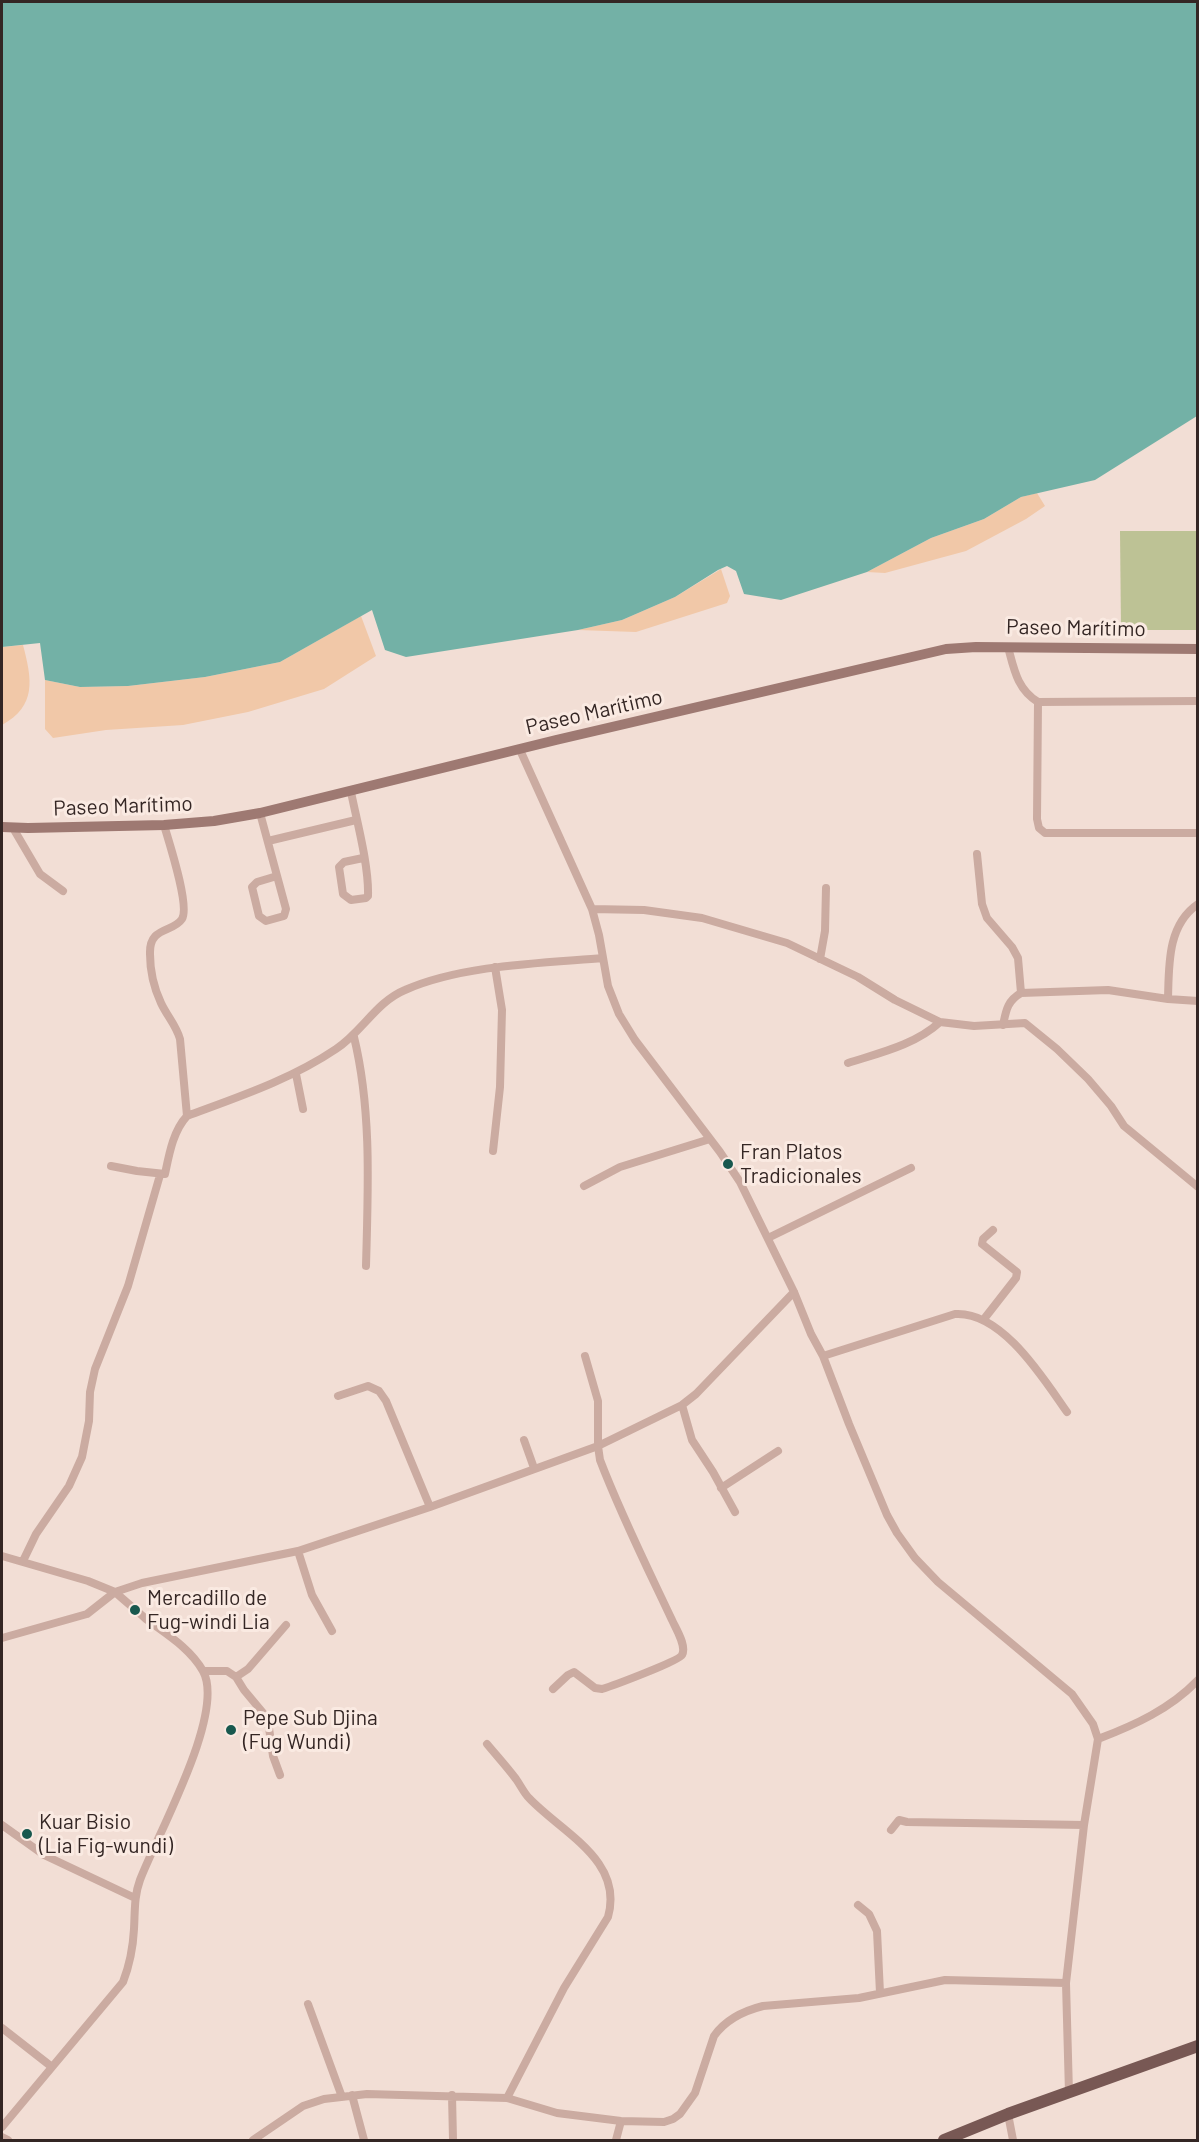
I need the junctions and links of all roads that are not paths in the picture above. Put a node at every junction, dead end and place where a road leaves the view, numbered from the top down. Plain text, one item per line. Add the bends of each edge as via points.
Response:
1 (1008, 647) junction
2 (1197, 649) edge
3 (1197, 701) edge
4 (1038, 702) junction
5 (520, 750) junction
6 (351, 792) junction
7 (260, 813) junction
8 (356, 820) junction
9 (164, 825) junction
10 (7, 827) edge
11 (1197, 833) edge
12 (268, 841) junction
13 (977, 854) dead end
14 (363, 858) junction
15 (277, 876) junction
16 (826, 888) dead end
17 (63, 891) dead end
18 (1197, 904) edge
19 (592, 909) junction
20 (603, 958) junction
21 (820, 959) junction
22 (495, 967) junction
23 (1021, 993) junction
24 (1167, 999) junction
25 (1197, 1001) edge
26 (940, 1022) junction
27 (1003, 1025) junction
28 (354, 1037) junction
29 (848, 1063) dead end
30 (296, 1074) junction
31 (303, 1109) dead end
32 (186, 1116) junction
33 (710, 1138) junction
34 (493, 1151) dead end
35 (111, 1166) dead end
36 (911, 1168) dead end
37 (160, 1175) junction
38 (584, 1186) dead end
39 (1197, 1187) edge
40 (993, 1230) dead end
41 (768, 1239) junction
42 (366, 1266) dead end
43 (794, 1292) junction
44 (984, 1319) junction
45 (585, 1356) dead end
46 (823, 1356) junction
47 (338, 1396) dead end
48 (682, 1405) junction
49 (1067, 1412) dead end
50 (524, 1440) dead end
51 (598, 1446) junction
52 (778, 1451) dead end
53 (534, 1468) junction
54 (721, 1488) junction
55 (430, 1507) junction
56 (735, 1512) dead end
57 (298, 1551) junction
58 (2, 1556) edge
59 (23, 1561) junction
60 (115, 1592) junction
61 (286, 1625) dead end
62 (332, 1631) dead end
63 (2, 1638) edge
64 (203, 1671) junction
65 (237, 1677) junction
66 (1197, 1680) edge
67 (553, 1689) dead end
68 (1098, 1739) junction
69 (487, 1744) dead end
70 (280, 1775) dead end
71 (2, 1825) edge
72 (1084, 1825) junction
73 (891, 1830) dead end
74 (135, 1898) junction
75 (858, 1905) dead end
76 (1066, 1983) junction
77 (880, 1993) junction
78 (308, 2004) dead end
79 (2, 2028) edge
80 (1197, 2046) edge
81 (52, 2067) junction
82 (1069, 2092) junction
83 (352, 2095) junction
84 (452, 2095) junction
85 (342, 2097) junction
86 (507, 2098) junction
87 (1008, 2114) junction
88 (621, 2121) junction
89 (2, 2127) edge
90 (2, 2138) edge
91 (8, 2140) edge
92 (253, 2140) edge
93 (364, 2140) edge
94 (453, 2140) edge
95 (616, 2140) edge
96 (944, 2140) edge
97 (1013, 2140) edge

1 - 2 main road, Paseo Marítimo
1 - 4 street via 1017,680 1028,696
1 - 5 main road, Paseo Marítimo via 946,649
3 - 4 street
4 - 11 street via 1037,819 1045,833
5 - 6 main road, Paseo Marítimo
5 - 19 street
6 - 7 main road, Paseo Marítimo
6 - 8 street
7 - 9 main road, Paseo Marítimo
7 - 12 street
8 - 12 street
8 - 14 street
9 - 10 main road, Paseo Marítimo
9 - 32 street via 184,909 182,919 153,939 150,951 154,984 180,1039
10 - 17 street via 40,874
12 - 15 street
13 - 23 street via 982,904 987,918 1018,958
14 - 14 street via 368,896 351,900 343,894 339,867
15 - 15 street via 286,913 266,921 259,916 252,887
16 - 21 street
18 - 24 street via 1179,925 1170,953
19 - 20 street
19 - 21 street via 644,910 702,918 787,943
20 - 22 street
20 - 33 street via 609,986 634,1040
21 - 26 street
22 - 28 street via 405,990 382,1002
22 - 34 street via 502,1010
23 - 24 street via 1108,990
23 - 27 street via 1008,1005
24 - 25 street
26 - 27 street
26 - 29 street via 928,1034
27 - 39 street via 1025,1023 1058,1049 1112,1106 1124,1126
28 - 30 street
28 - 42 street via 367,1127
30 - 31 street
30 - 32 street
32 - 37 street via 170,1148 165,1174
33 - 38 street via 629,1164
33 - 41 street via 740,1182
35 - 37 street
36 - 41 street
37 - 59 street via 128,1286 95,1369 82,1457 69,1486 36,1534
40 - 44 street via 982,1244 1017,1272
41 - 43 street
43 - 46 street
43 - 48 street
44 - 46 street via 967,1313 955,1314
44 - 49 street via 1021,1351
45 - 51 street via 598,1401
46 - 68 street via 887,1515 915,1558 938,1582 1072,1694
47 - 55 street via 368,1386 379,1391
48 - 51 street
48 - 54 street via 692,1440
50 - 53 street
51 - 53 street
51 - 67 street via 617,1504 676,1629 683,1653 680,1658 606,1688 595,1688 574,1672
52 - 54 street
53 - 55 street
54 - 56 street
55 - 57 street
57 - 60 street
57 - 62 street via 312,1595
58 - 59 street
59 - 60 street
60 - 63 street via 87,1614
60 - 64 street via 183,1646
61 - 65 street
64 - 65 street via 226,1671
64 - 74 street via 209,1690 203,1726
65 - 70 street via 268,1721
66 - 68 street via 1164,1709
68 - 72 street
69 - 86 street via 527,1797 592,1853 610,1890 611,1907
71 - 74 street via 44,1855
72 - 73 street via 899,1820
72 - 76 street
74 - 81 street via 130,1963 123,1982
75 - 77 street via 869,1914 877,1931
76 - 77 street via 945,1980
76 - 82 street
77 - 88 street via 763,2006 740,2013 714,2036 699,2086 680,2114 664,2122
78 - 85 street
79 - 81 street
80 - 82 main road
81 - 89 street
82 - 87 main road
83 - 84 street
83 - 85 street
83 - 93 street
84 - 86 street
84 - 94 street
85 - 92 street via 303,2106
86 - 88 street via 556,2113
87 - 96 main road
87 - 97 street
88 - 95 street
90 - 91 street

